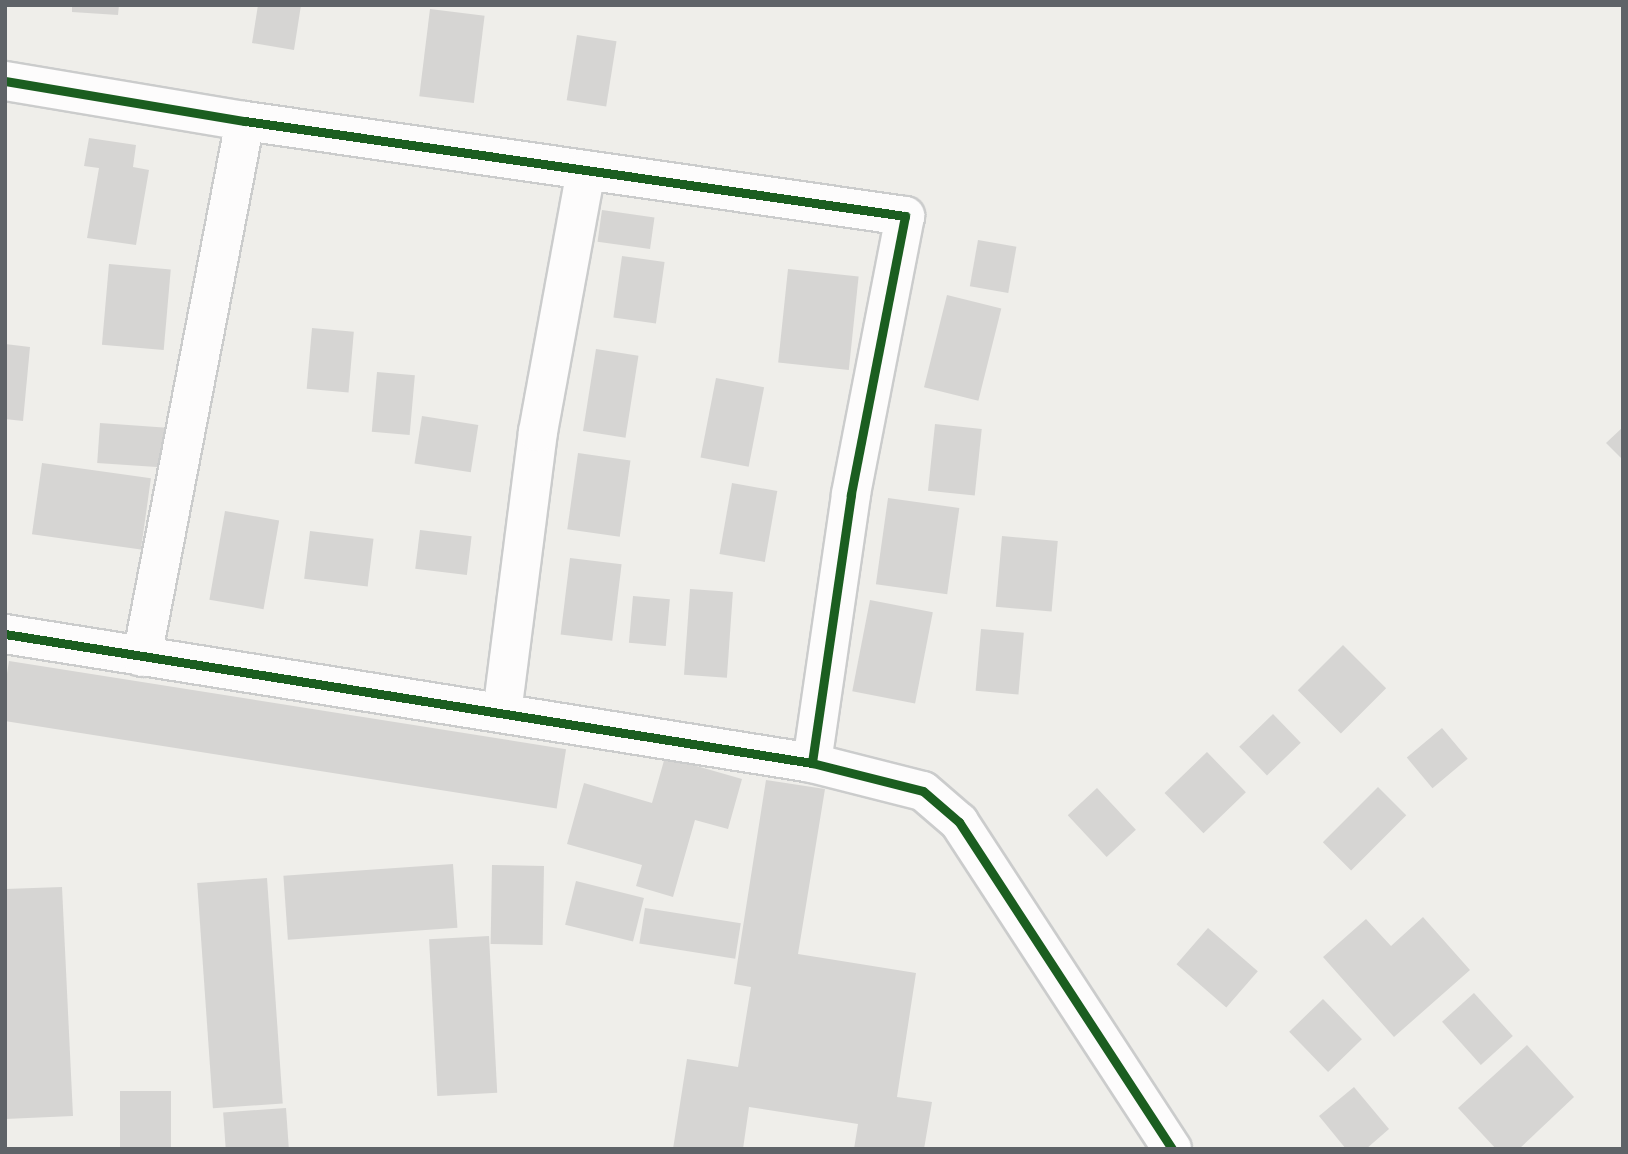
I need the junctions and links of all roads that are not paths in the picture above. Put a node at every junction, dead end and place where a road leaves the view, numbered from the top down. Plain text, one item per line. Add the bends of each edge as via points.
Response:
1 (5, 81) edge
2 (245, 121) junction
3 (586, 170) junction
4 (5, 634) edge
5 (142, 657) junction
6 (502, 713) junction
7 (812, 763) junction
8 (1172, 1149) edge

1 - 2 street
2 - 3 street
2 - 5 street
3 - 6 street via 538,432
3 - 7 street via 905,216 852,495
4 - 5 street
5 - 6 street
6 - 7 street
7 - 8 street via 923,791 959,822

